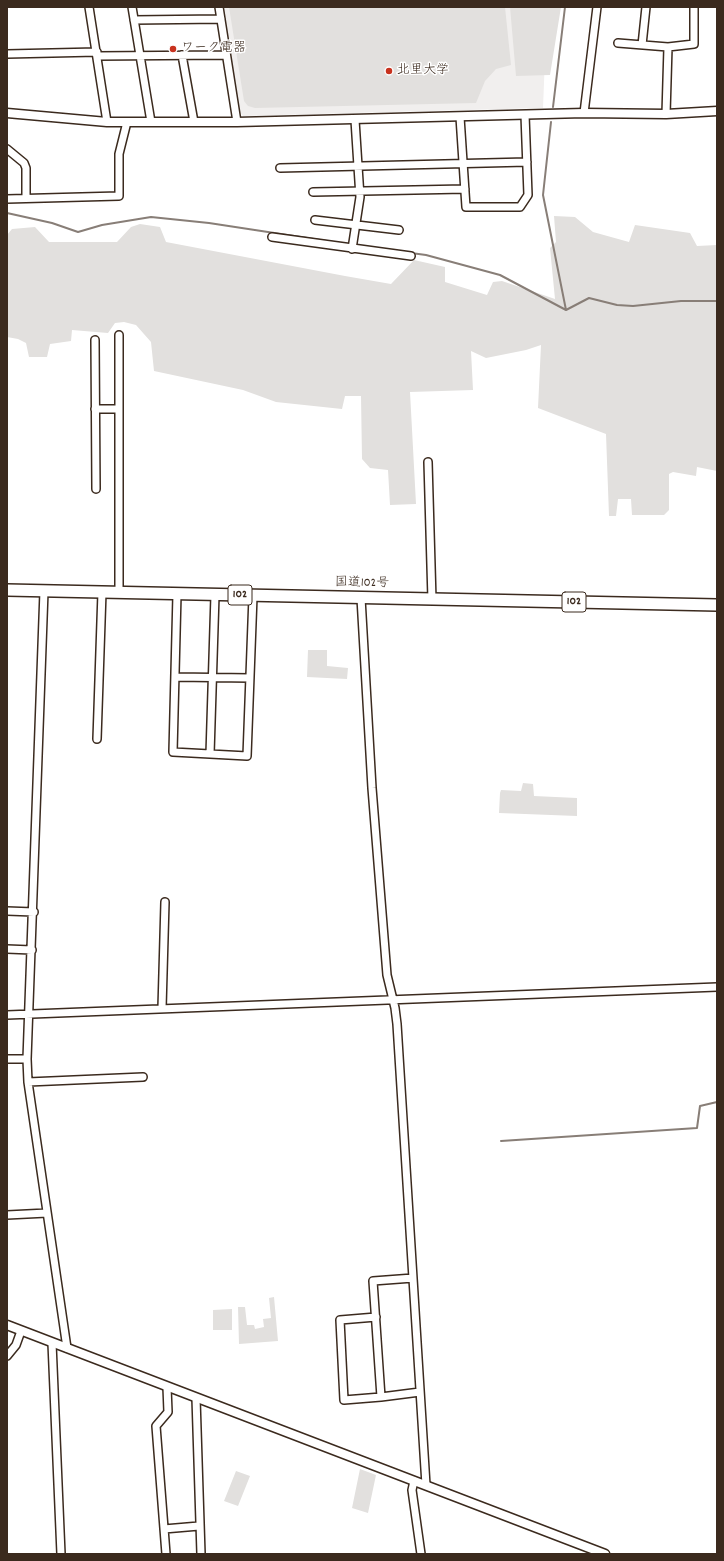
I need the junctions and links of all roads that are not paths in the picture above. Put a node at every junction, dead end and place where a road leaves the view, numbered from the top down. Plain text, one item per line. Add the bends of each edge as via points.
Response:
1 (89, 7) edge
2 (132, 7) edge
3 (219, 7) edge
4 (597, 7) edge
5 (646, 7) edge
6 (694, 7) edge
7 (221, 19) junction
8 (134, 20) junction
9 (618, 43) dead end
10 (642, 45) junction
11 (668, 47) junction
12 (7, 54) edge
13 (97, 54) junction
14 (182, 55) junction
15 (226, 55) junction
16 (139, 56) junction
17 (717, 110) edge
18 (584, 113) junction
19 (7, 114) edge
20 (666, 114) junction
21 (525, 115) junction
22 (460, 117) junction
23 (355, 120) junction
24 (107, 122) junction
25 (127, 122) junction
26 (151, 122) junction
27 (194, 122) junction
28 (238, 122) junction
29 (7, 149) edge
30 (527, 162) junction
31 (463, 163) junction
32 (358, 166) junction
33 (280, 168) dead end
34 (465, 189) junction
35 (360, 191) junction
36 (314, 192) dead end
37 (26, 198) junction
38 (7, 199) edge
39 (315, 220) dead end
40 (356, 225) junction
41 (400, 230) dead end
42 (272, 237) dead end
43 (352, 246) junction
44 (411, 256) dead end
45 (119, 335) dead end
46 (95, 340) dead end
47 (95, 409) junction
48 (118, 409) junction
49 (428, 462) dead end
50 (96, 489) dead end
51 (7, 590) edge
52 (44, 591) junction
53 (102, 592) junction
54 (119, 593) junction
55 (177, 594) junction
56 (215, 595) junction
57 (252, 596) junction
58 (361, 598) junction
59 (432, 600) junction
60 (717, 605) edge
61 (175, 677) junction
62 (212, 678) junction
63 (250, 678) junction
64 (97, 738) dead end
65 (210, 754) junction
66 (165, 902) dead end
67 (7, 911) edge
68 (34, 912) junction
69 (7, 950) edge
70 (32, 950) junction
71 (717, 987) edge
72 (393, 1000) junction
73 (162, 1008) junction
74 (28, 1014) junction
75 (7, 1015) edge
76 (27, 1059) junction
77 (7, 1060) edge
78 (143, 1077) dead end
79 (28, 1082) junction
80 (47, 1213) junction
81 (7, 1215) edge
82 (413, 1278) junction
83 (376, 1317) junction
84 (7, 1325) edge
85 (21, 1331) junction
86 (52, 1343) junction
87 (67, 1348) junction
88 (7, 1356) edge
89 (167, 1387) junction
90 (420, 1392) junction
91 (381, 1396) junction
92 (196, 1398) junction
93 (414, 1481) junction
94 (426, 1485) junction
95 (199, 1526) junction
96 (164, 1529) junction
97 (61, 1554) edge
98 (166, 1554) edge
99 (201, 1554) edge
100 (421, 1554) edge
101 (605, 1554) edge

1 - 13 street
2 - 8 street
3 - 7 street
4 - 18 street
5 - 10 street
6 - 11 street via 694,44
7 - 8 street
7 - 15 street
8 - 16 street
9 - 10 street
10 - 11 street
11 - 20 street
12 - 13 street
13 - 16 street
13 - 24 street
14 - 15 street
14 - 16 street
14 - 27 street
15 - 28 street
16 - 26 street
17 - 20 street
18 - 20 street
18 - 21 street
19 - 24 street
21 - 22 street
21 - 30 street
22 - 23 street
22 - 31 street
23 - 28 street
23 - 32 street
24 - 25 street
25 - 26 street
25 - 37 street via 119,154 119,196
26 - 27 street
27 - 28 street
29 - 37 street via 24,163 26,168
30 - 31 street
30 - 34 street via 528,195 520,207 466,207
31 - 32 street
31 - 34 street
32 - 33 street
32 - 35 street
34 - 35 street
35 - 36 street
35 - 40 street
37 - 38 street
39 - 40 street
40 - 41 street
40 - 43 street
42 - 43 street
43 - 44 street
45 - 48 street
46 - 47 street
47 - 48 street
47 - 50 street
48 - 54 street
49 - 59 street
51 - 52 highway, 国道102号 / 102
52 - 53 highway, 国道102号 / 102
52 - 68 street
53 - 54 highway, 国道102号 / 102
53 - 64 street
54 - 55 highway, 国道102号 / 102
55 - 56 highway, 国道102号 / 102
55 - 61 street
56 - 57 highway, 国道102号 / 102
56 - 62 street
57 - 58 highway, 国道102号 / 102
57 - 63 street
58 - 59 highway, 国道102号 / 102
58 - 72 street via 373,803 387,975
59 - 60 highway, 国道102号 / 102
61 - 62 street
61 - 65 street via 173,752
62 - 63 street
62 - 65 street
63 - 65 street via 247,756
66 - 73 street
67 - 68 street
68 - 70 street
69 - 70 street
70 - 74 street
71 - 72 street
72 - 73 street
72 - 82 street via 397,1024
73 - 74 street
74 - 75 street
74 - 76 street
76 - 77 street
76 - 79 street
78 - 79 street
79 - 80 street
80 - 81 street
80 - 87 street
82 - 83 street via 373,1281
82 - 90 street
83 - 91 street
83 - 91 street via 340,1320 344,1400
84 - 85 street
85 - 86 street
85 - 88 street via 16,1345
86 - 87 street
86 - 97 street
87 - 89 street
89 - 92 street
89 - 96 street via 168,1412 156,1426
90 - 91 street
90 - 94 street
92 - 93 street
92 - 95 street
93 - 94 street
93 - 100 street via 412,1490
94 - 101 street
95 - 96 street
95 - 99 street
96 - 98 street

